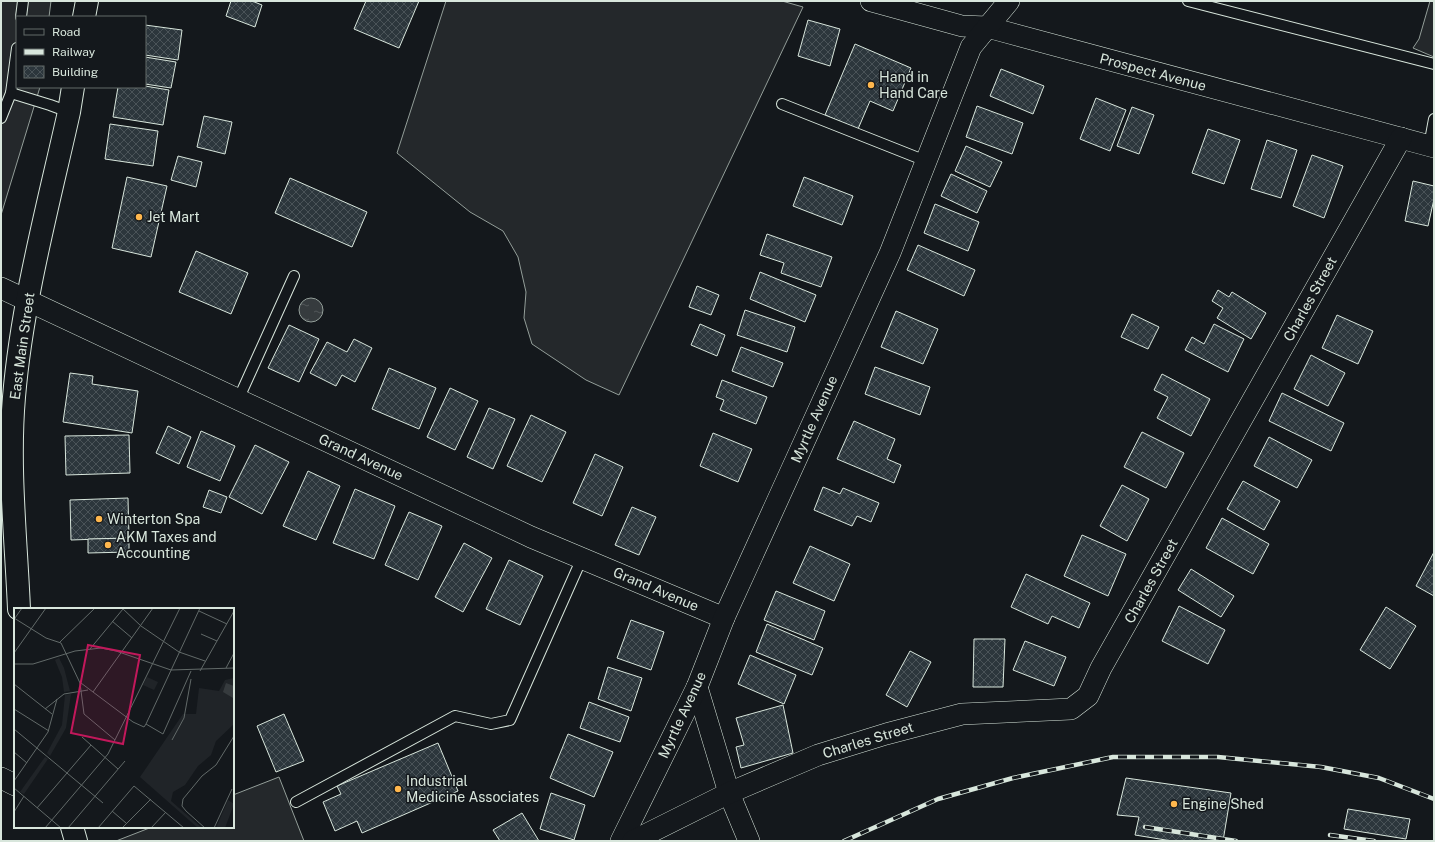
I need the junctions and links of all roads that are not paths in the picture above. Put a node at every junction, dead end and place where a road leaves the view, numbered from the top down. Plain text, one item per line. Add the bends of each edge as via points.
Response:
1 (23, 1) edge
2 (87, 1) edge
3 (871, 1) edge
4 (1009, 1) edge
5 (1188, 1) edge
6 (21, 16) edge
7 (84, 16) edge
8 (987, 27) junction
9 (16, 56) edge
10 (1434, 64) edge
11 (73, 88) edge
12 (11, 93) junction
13 (782, 104) dead end
14 (69, 112) junction
15 (1, 118) edge
16 (1434, 119) edge
17 (1402, 138) junction
18 (1432, 147) edge
19 (926, 161) junction
20 (294, 276) dead end
21 (1, 288) edge
22 (27, 302) junction
23 (238, 400) junction
24 (582, 558) junction
25 (20, 608) edge
26 (724, 618) junction
27 (697, 686) junction
28 (1, 778) edge
29 (14, 784) edge
30 (729, 793) junction
31 (296, 802) dead end
32 (72, 828) edge
33 (76, 841) edge
34 (621, 841) edge
35 (633, 841) edge
36 (749, 841) edge

1 - 6 lane
2 - 7 main road
3 - 8 street, Prospect Avenue via 962,26
4 - 8 street, Myrtle Avenue
5 - 10 lane
8 - 17 street, Prospect Avenue
8 - 19 street, Myrtle Avenue via 971,47
9 - 12 lane
11 - 14 main road, East Main Street
12 - 14 lane
12 - 15 lane
13 - 19 lane
14 - 22 main road, East Main Street
16 - 18 lane
17 - 18 street, Prospect Avenue
17 - 30 street, Charles Street via 1101,668 1088,696 1071,709 962,714 886,734 818,755
19 - 26 street, Myrtle Avenue via 890,253
20 - 23 lane
21 - 22 street, Grand Avenue
22 - 23 street, Grand Avenue
22 - 25 main road, East Main Street via 14,398 12,461
23 - 24 street, Grand Avenue via 531,537
24 - 26 street, Grand Avenue
24 - 31 lane via 510,720 491,724 455,716
26 - 27 street, Myrtle Avenue
27 - 30 street
27 - 34 street, Myrtle Avenue
28 - 29 street
30 - 35 street, Charles Street
30 - 36 street
32 - 33 main road

